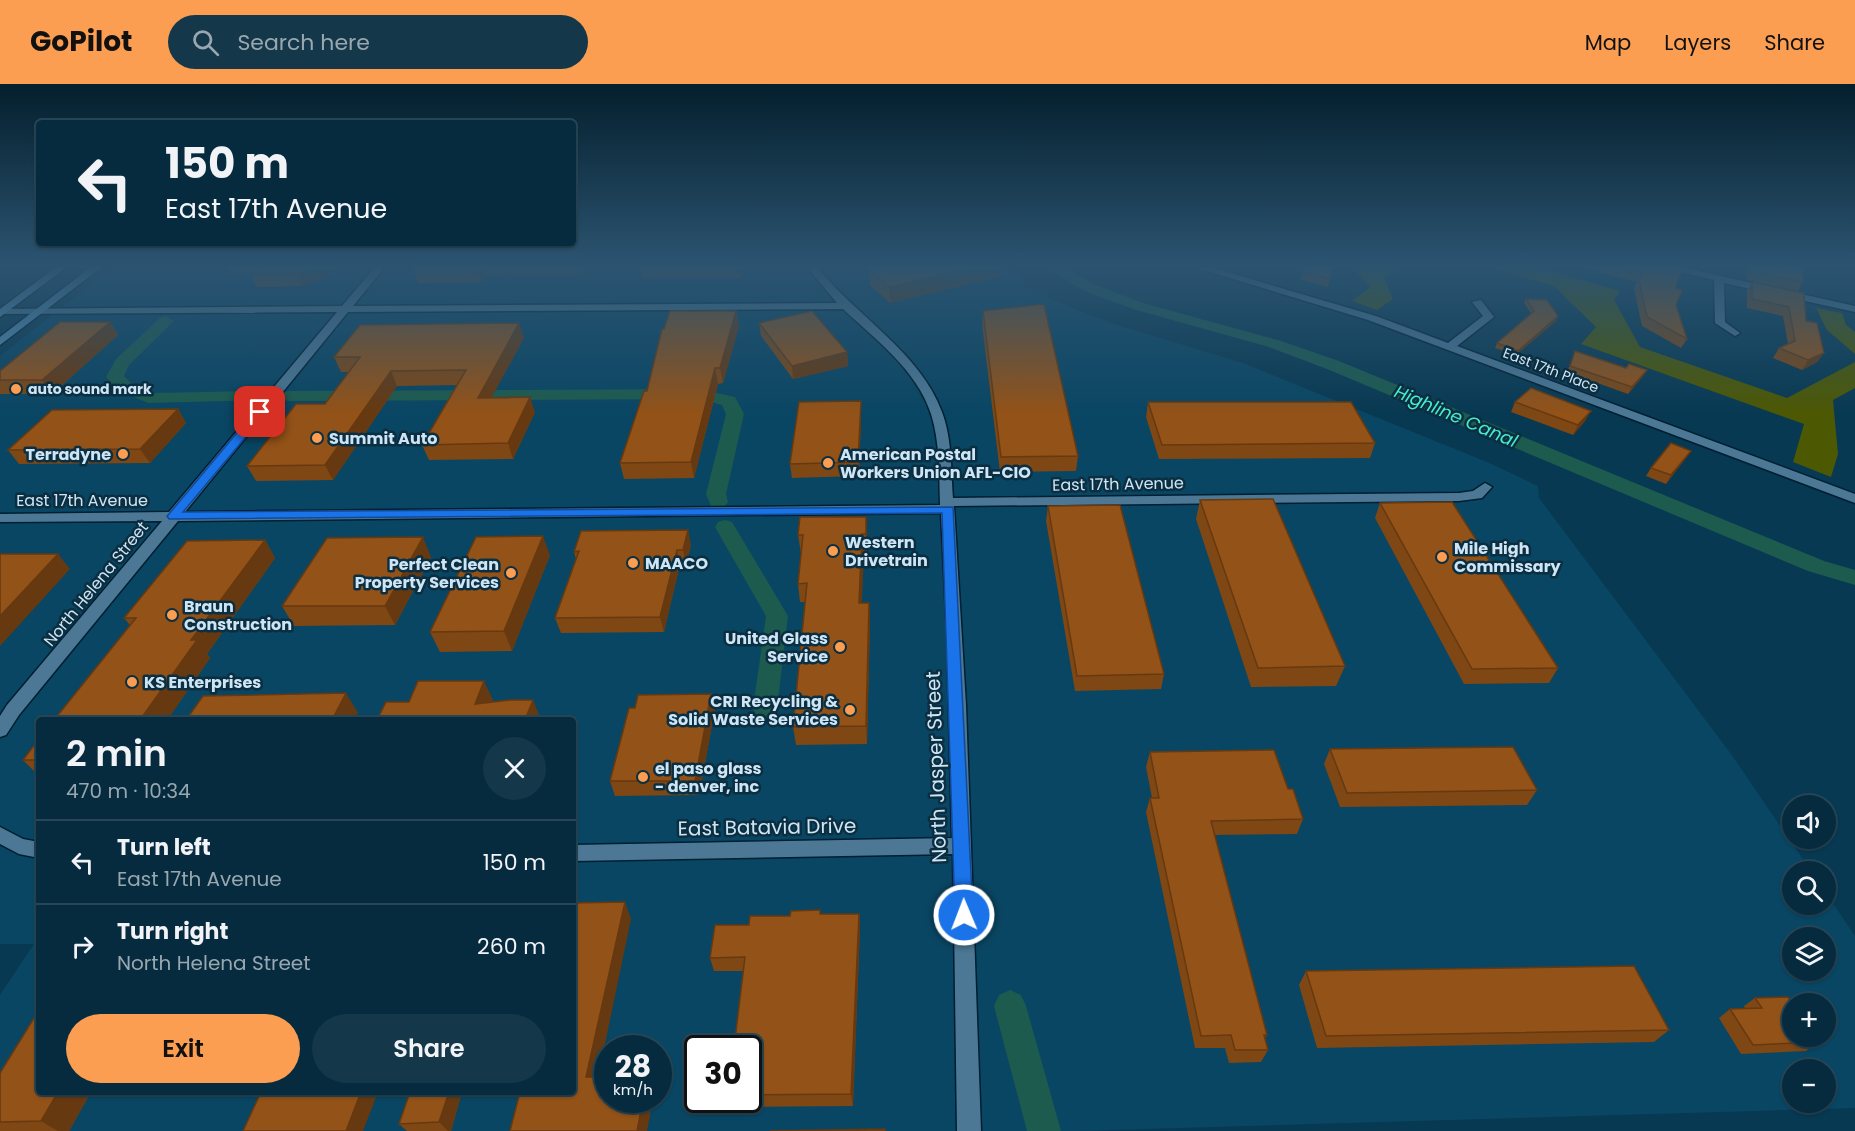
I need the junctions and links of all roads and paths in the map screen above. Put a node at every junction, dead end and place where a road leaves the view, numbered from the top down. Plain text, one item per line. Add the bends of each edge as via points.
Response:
1 (35, 316) edge
2 (340, 316) edge
3 (856, 316) edge
4 (1362, 316) edge
5 (1488, 316) edge
6 (1720, 316) edge
7 (1735, 333) dead end
8 (0, 342) edge
9 (1449, 347) junction
10 (1485, 487) dead end
11 (1855, 498) edge
12 (948, 506) junction
13 (174, 516) junction
14 (0, 518) edge
15 (0, 730) edge
16 (0, 835) edge
17 (962, 846) junction
18 (36, 849) edge
19 (576, 853) edge
20 (969, 1131) edge

1 - 8 main road
2 - 13 street, North Helena Street
3 - 12 street, North Jasper Street via 907,365 933,404 941,431
4 - 9 street, East 17th Place
5 - 9 street
6 - 7 street via 1720,322
9 - 11 street, East 17th Place
10 - 12 street, East 17th Avenue via 1477,495 1459,497
12 - 13 street, East 17th Avenue
12 - 17 street, North Jasper Street
13 - 14 street, East 17th Avenue
13 - 15 street, North Helena Street
16 - 18 street via 19,846
17 - 19 street, East Batavia Drive
17 - 20 street, North Jasper Street

